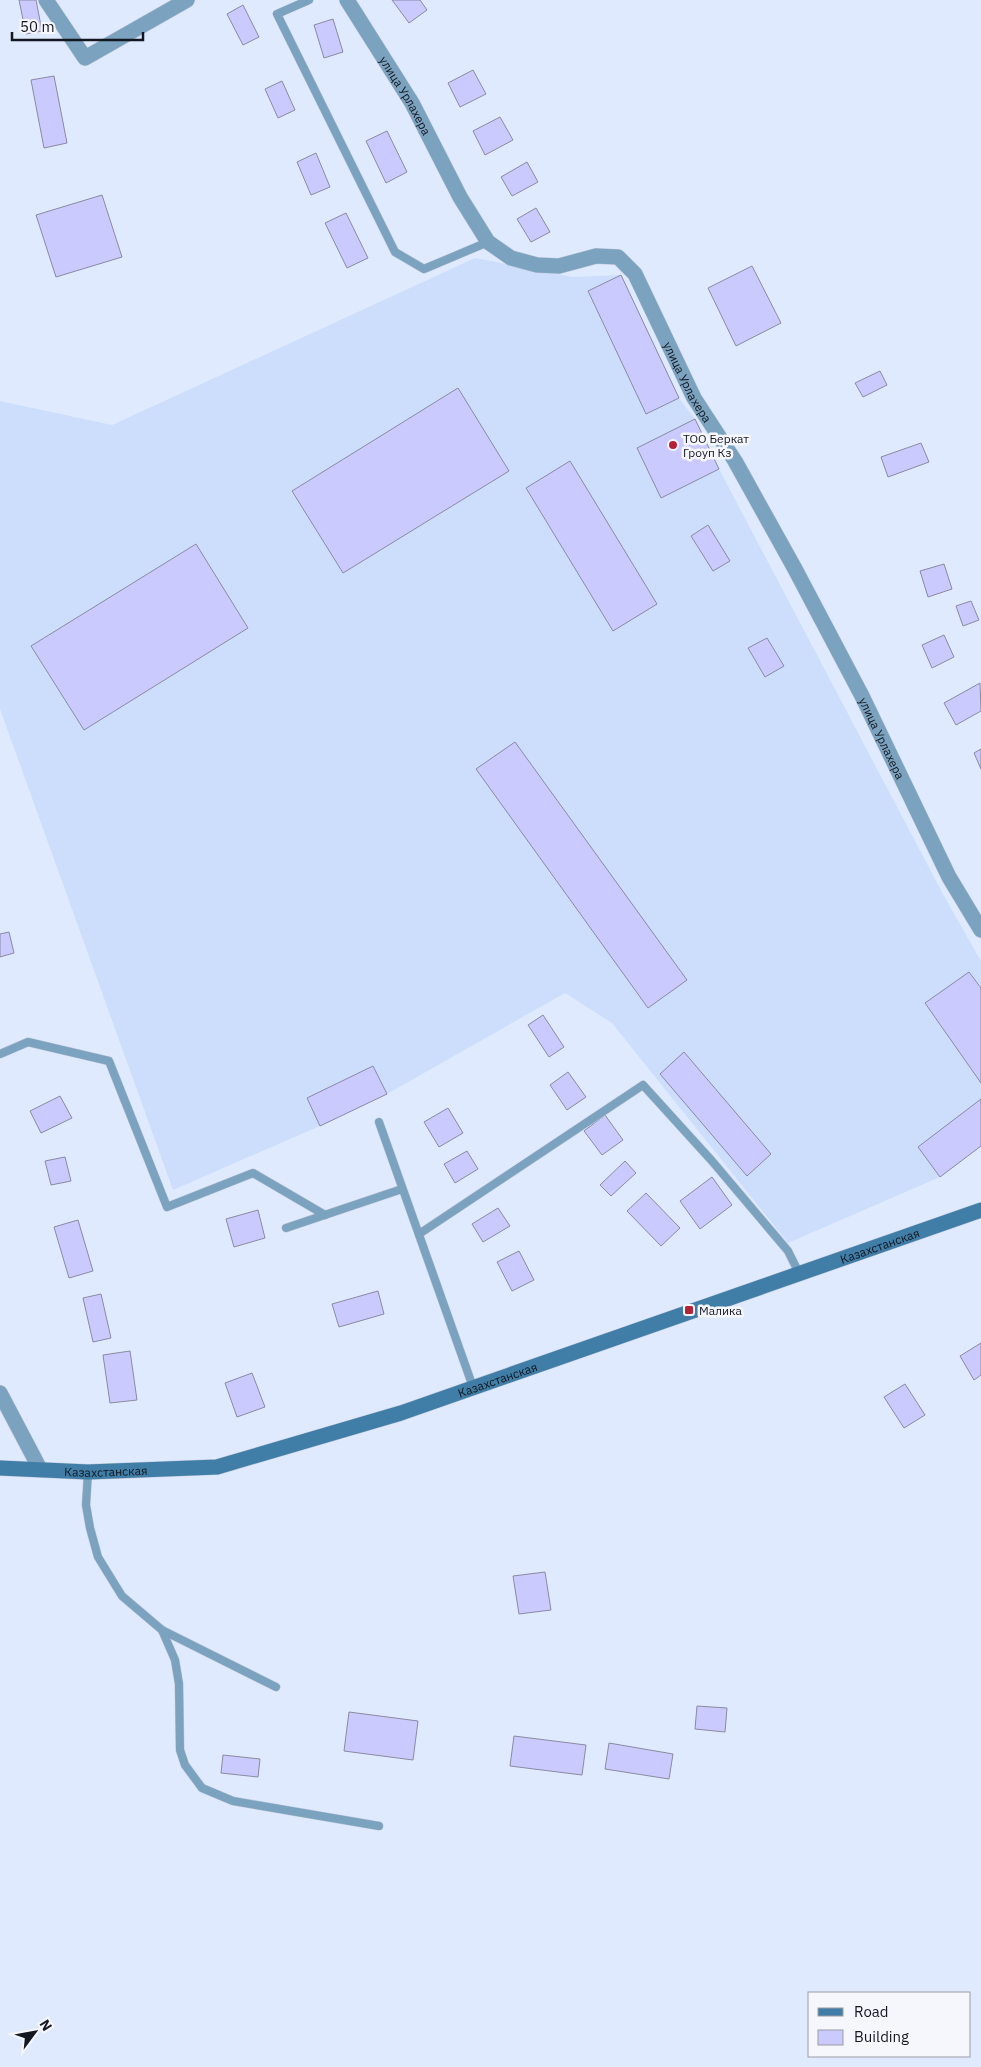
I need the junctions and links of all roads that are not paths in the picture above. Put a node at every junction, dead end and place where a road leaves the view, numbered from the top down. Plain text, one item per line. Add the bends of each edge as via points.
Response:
1 (46, 0) edge
2 (187, 0) edge
3 (309, 0) edge
4 (346, 0) edge
5 (488, 242) junction
6 (981, 930) edge
7 (0, 1054) edge
8 (379, 1122) dead end
9 (402, 1189) junction
10 (981, 1210) edge
11 (325, 1215) junction
12 (286, 1228) dead end
13 (419, 1234) junction
14 (799, 1273) junction
15 (473, 1388) junction
16 (0, 1393) edge
17 (0, 1468) edge
18 (40, 1469) junction
19 (88, 1472) junction
20 (162, 1630) junction
21 (276, 1687) dead end
22 (379, 1826) dead end

1 - 2 street via 85,58
3 - 5 lane via 277,14 395,252 424,269
4 - 5 street, улица Урлахера via 412,103 460,197
5 - 6 street, улица Урлахера via 511,258 536,265 559,266 596,256 618,257 635,274 694,398 736,461 790,561 862,696 949,877
7 - 11 lane via 28,1042 109,1061 167,1207 253,1173
8 - 9 lane
9 - 11 lane
9 - 13 lane
10 - 14 main road, Казахстанская
11 - 12 lane
13 - 14 lane via 642,1084 782,1244
13 - 15 lane
14 - 15 main road, Казахстанская
15 - 19 main road, Казахстанская via 401,1413 217,1467
16 - 18 street
17 - 18 main road, Казахстанская
18 - 19 main road, Казахстанская
19 - 20 lane via 86,1505 98,1557 122,1596
20 - 21 lane
20 - 22 lane via 175,1660 179,1684 180,1750 185,1765 202,1788 233,1801

